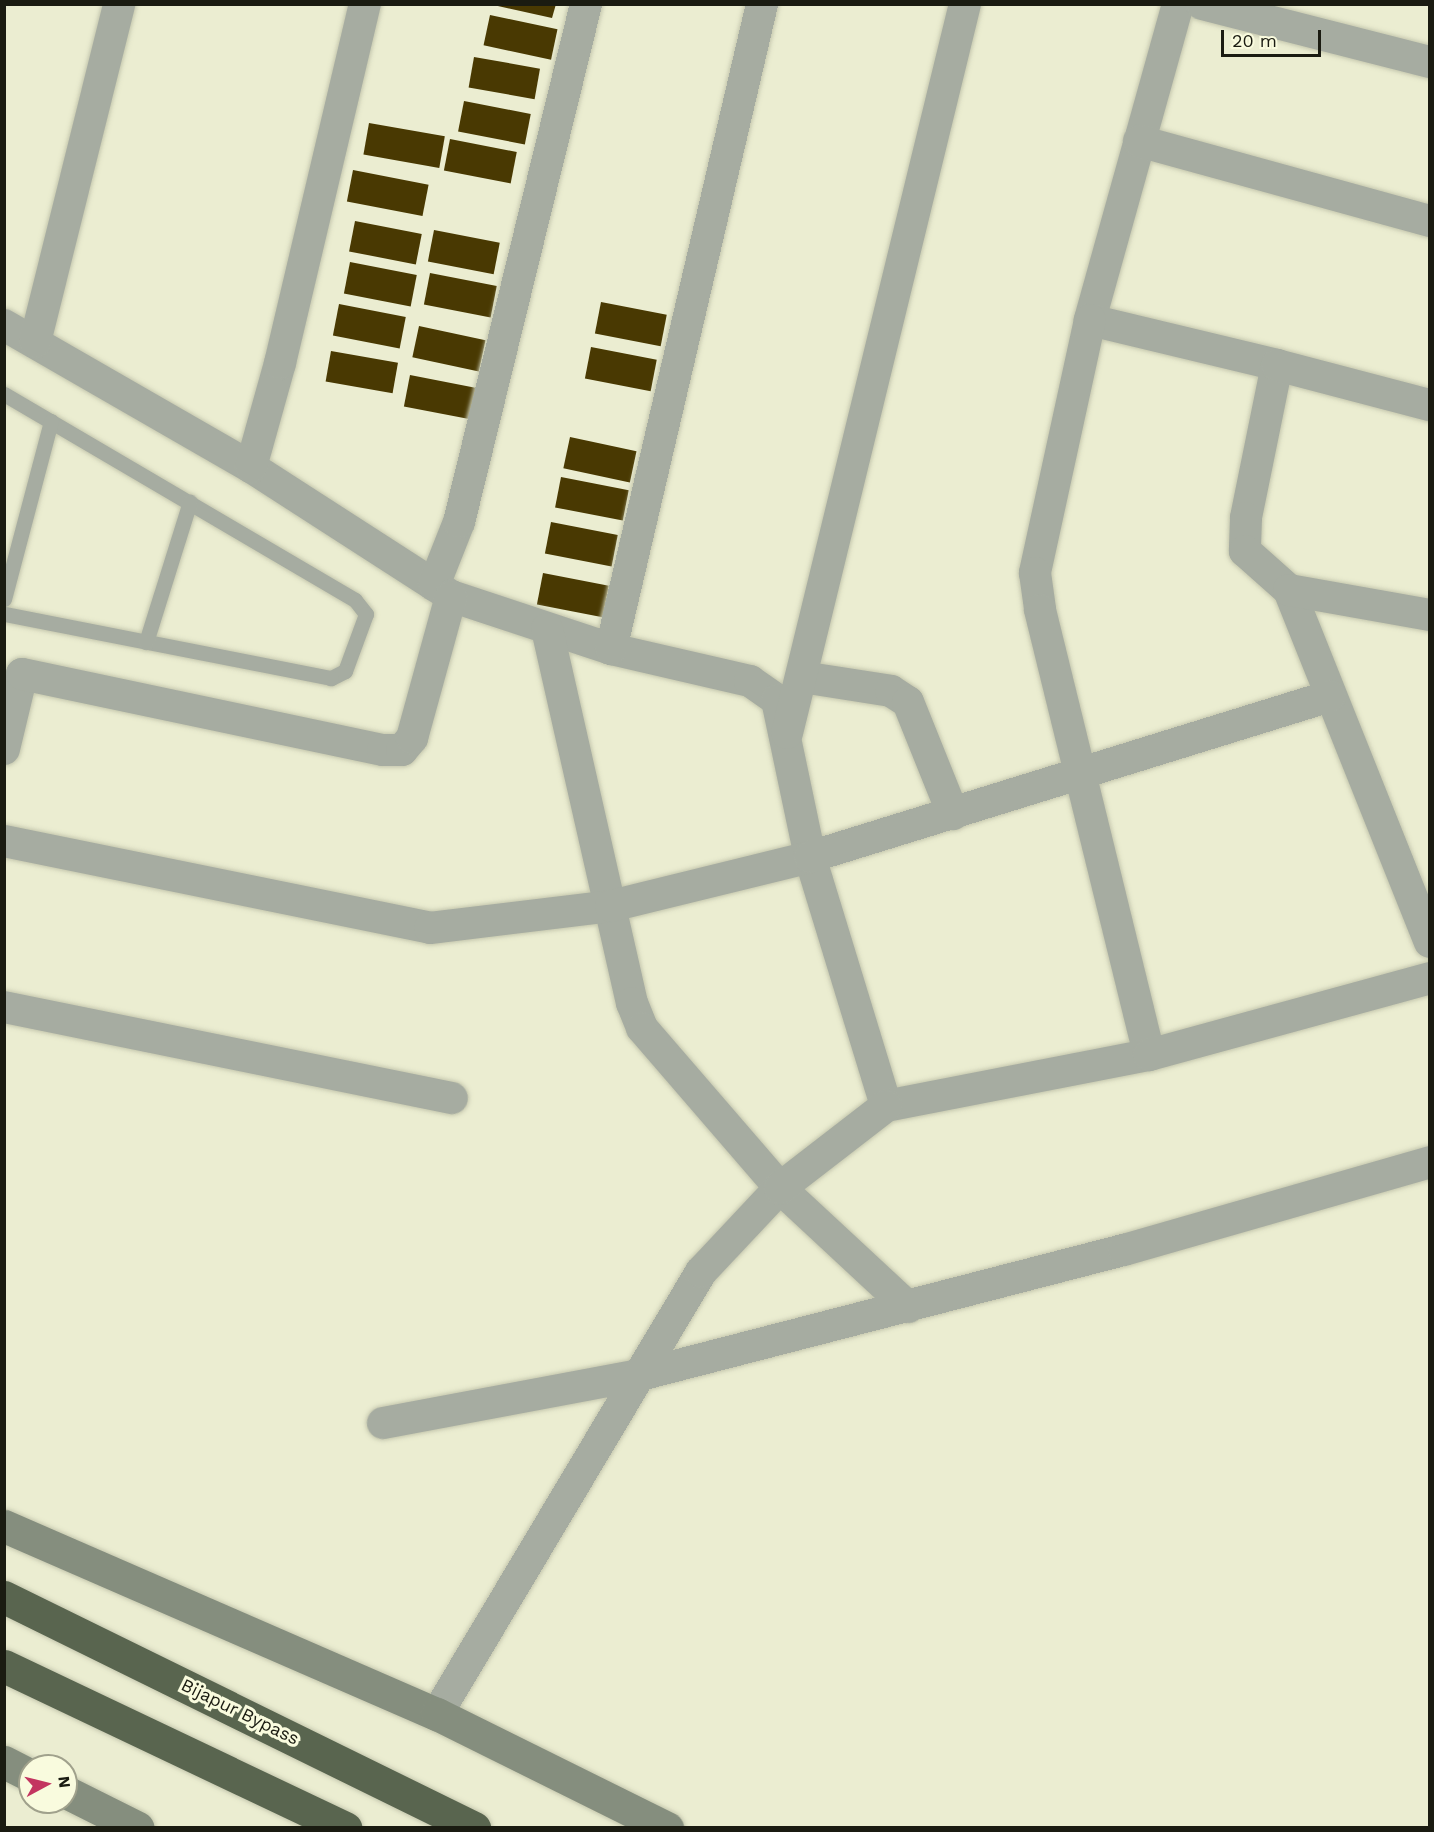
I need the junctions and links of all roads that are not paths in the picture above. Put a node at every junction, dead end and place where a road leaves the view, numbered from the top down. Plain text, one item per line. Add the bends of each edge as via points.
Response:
1 (119, 4) edge
2 (365, 4) edge
3 (586, 4) edge
4 (762, 4) edge
5 (965, 4) edge
6 (1178, 4) edge
7 (1202, 4) edge
8 (1430, 62) edge
9 (1140, 141) junction
10 (1430, 221) edge
11 (1090, 320) junction
12 (4, 325) edge
13 (35, 342) junction
14 (1277, 365) junction
15 (4, 394) edge
16 (1430, 405) edge
17 (51, 421) junction
18 (251, 466) junction
19 (189, 502) junction
20 (443, 590) junction
21 (1289, 590) junction
22 (4, 599) edge
23 (4, 614) edge
24 (1430, 615) edge
25 (547, 628) junction
26 (146, 642) junction
27 (611, 649) junction
28 (13, 672) edge
29 (802, 676) junction
30 (1330, 696) junction
31 (786, 737) junction
32 (4, 749) edge
33 (1080, 776) junction
34 (953, 814) junction
35 (4, 841) edge
36 (810, 857) junction
37 (611, 906) junction
38 (1430, 942) edge
39 (1430, 978) edge
40 (4, 1007) edge
41 (1149, 1054) junction
42 (452, 1098) dead end
43 (886, 1106) junction
44 (1430, 1162) edge
45 (780, 1188) junction
46 (908, 1307) junction
47 (640, 1375) junction
48 (383, 1423) dead end
49 (4, 1526) edge
50 (4, 1597) edge
51 (4, 1666) edge
52 (437, 1714) junction
53 (4, 1762) edge
54 (18, 1769) edge
55 (78, 1798) edge
56 (138, 1827) edge
57 (345, 1827) edge
58 (474, 1827) edge
59 (667, 1827) edge

1 - 13 street
2 - 18 street via 280,363
3 - 20 street
4 - 27 street
5 - 29 street
6 - 9 street
7 - 8 street
9 - 10 street
9 - 11 street
11 - 14 street
11 - 33 street via 1035,573
12 - 13 street
13 - 18 street
14 - 16 street
14 - 21 street via 1246,518 1244,546 1257,565
15 - 17 lane
17 - 19 lane
17 - 22 lane
18 - 20 street
19 - 26 lane
19 - 26 lane via 355,600 366,614 363,630 345,671 336,677
20 - 25 street
20 - 28 street via 412,738 402,750
21 - 24 street
21 - 30 street
23 - 26 lane
25 - 27 street
25 - 37 street
27 - 31 street via 750,681 777,700
28 - 32 street
29 - 31 street
29 - 34 street via 891,691 908,702
30 - 33 street
30 - 38 street
31 - 36 street
33 - 34 street
33 - 41 street
34 - 36 street
35 - 37 street via 430,928
36 - 37 street
36 - 43 street
37 - 45 street via 632,1003 642,1028
39 - 41 street
40 - 42 street
41 - 43 street
43 - 45 street
44 - 46 street
45 - 46 street
45 - 47 street via 701,1272
46 - 47 street
47 - 48 street
47 - 52 street
49 - 52 street
50 - 58 highway, Bijapur Bypass
51 - 57 highway
52 - 59 street
53 - 54 street
55 - 56 street

